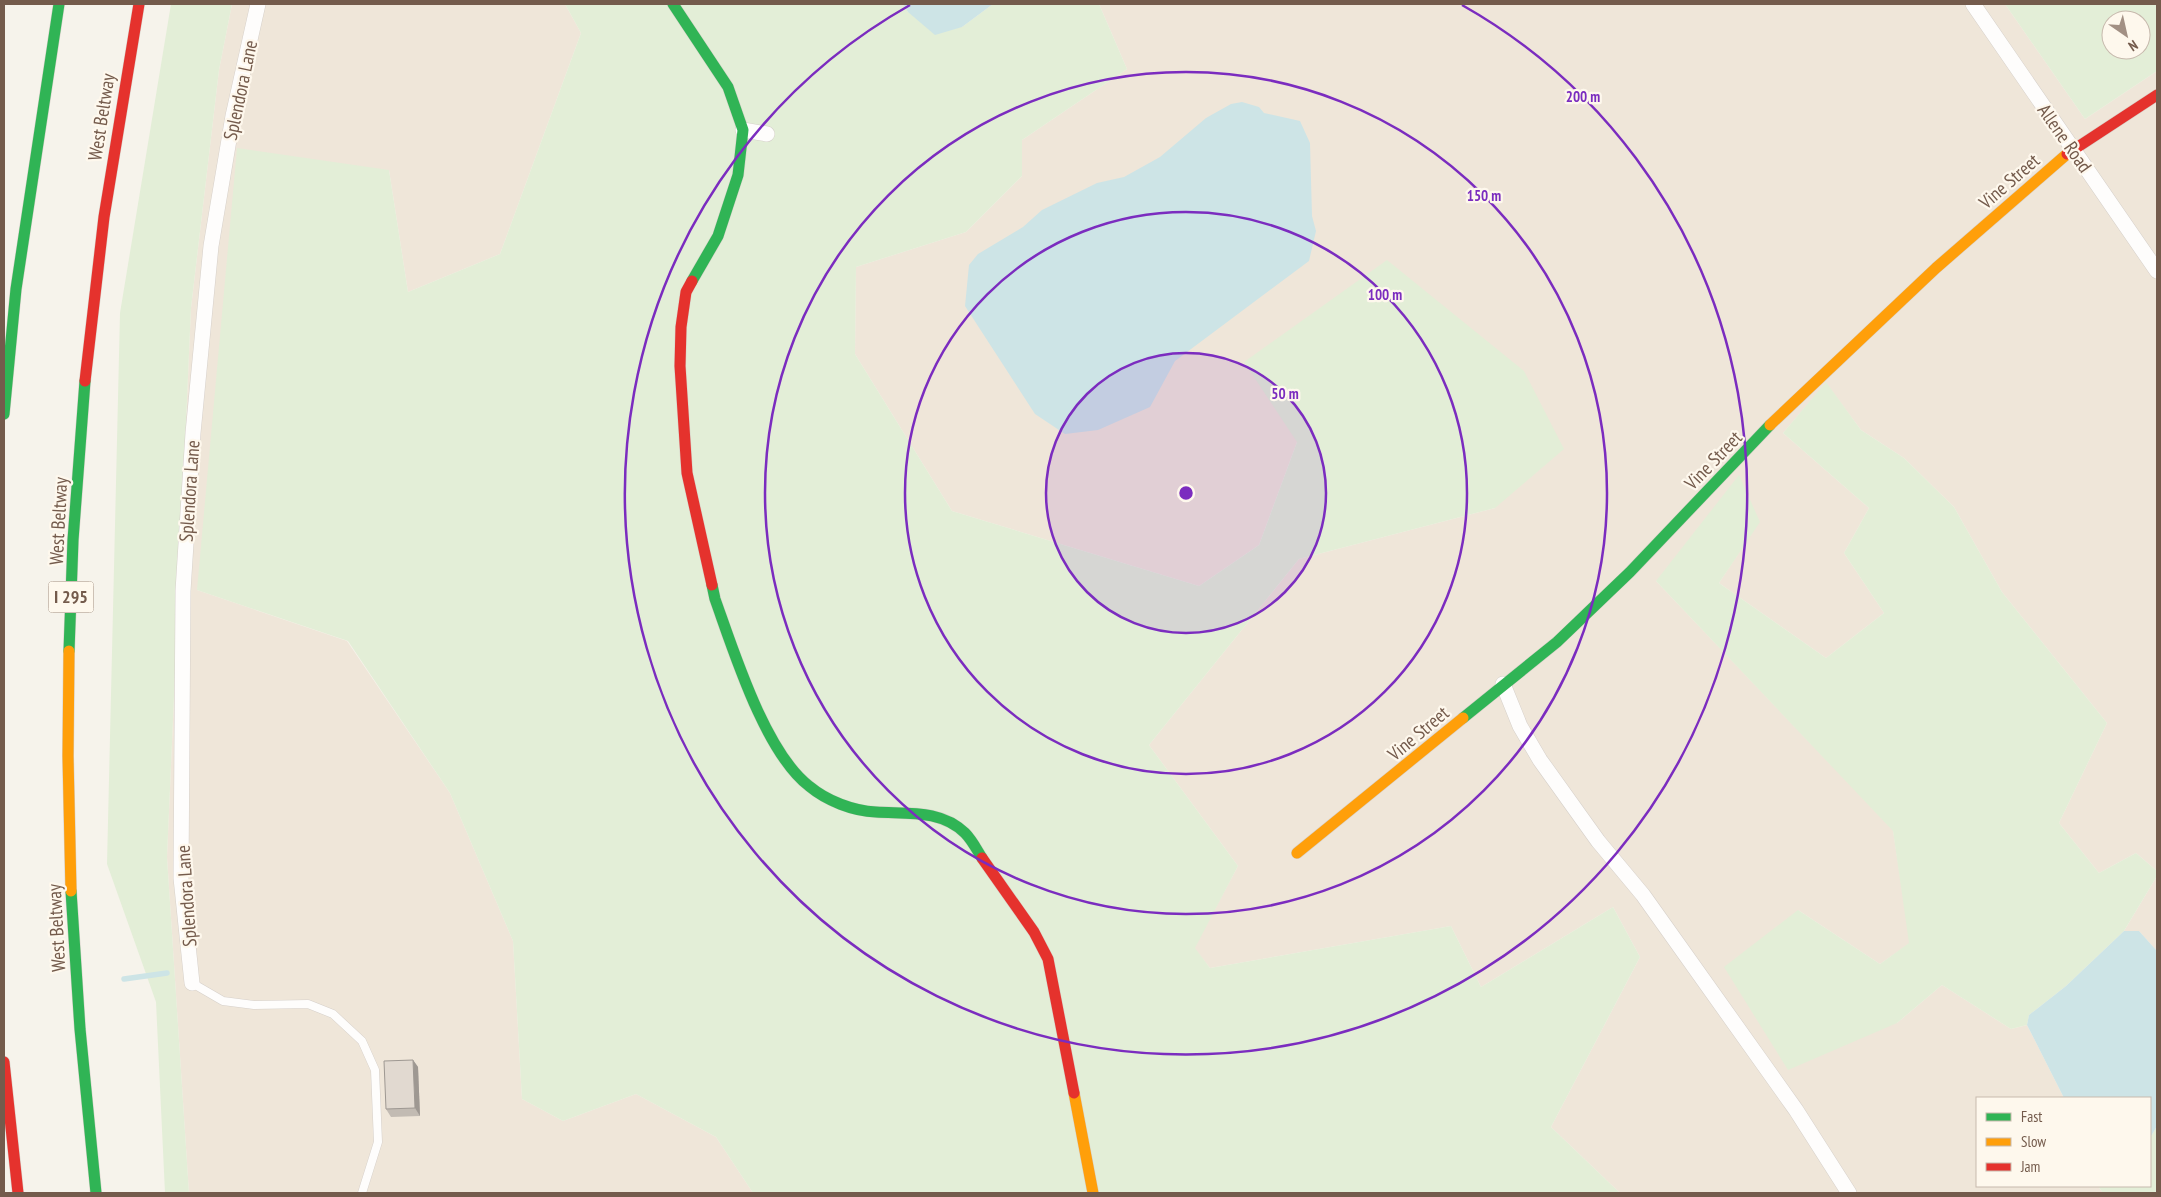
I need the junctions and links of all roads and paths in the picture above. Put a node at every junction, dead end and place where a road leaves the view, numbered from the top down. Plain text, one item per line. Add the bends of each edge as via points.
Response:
1 (60, 4) edge
2 (139, 4) edge
3 (258, 4) edge
4 (673, 4) edge
5 (1973, 4) edge
6 (2157, 95) edge
7 (743, 130) junction
8 (767, 134) dead end
9 (2073, 149) junction
10 (2157, 271) edge
11 (4, 414) edge
12 (1504, 684) junction
13 (1297, 853) dead end
14 (192, 983) joint
15 (4, 1062) edge
16 (18, 1193) edge
17 (96, 1193) edge
18 (362, 1193) edge
19 (1093, 1193) edge
20 (1849, 1193) edge

1 - 11 main road via 50,52 16,289
2 - 17 main road, West Beltway / I 295 via 103,214 84,389 72,566 68,761 70,865 82,1064
3 - 14 street, Splendora Lane via 233,116 212,246 193,433 183,591 182,868
4 - 7 main road via 728,87
5 - 9 street, Allene Road
6 - 9 main road, Vine Street
7 - 8 street
7 - 19 main road via 738,175 718,236 686,292 681,327 680,366 687,473 715,599 753,700 789,767 810,787 844,806 874,812 913,812 941,818 965,833 1034,932 1048,959
9 - 10 street, Allene Road
9 - 12 main road, Vine Street via 1936,268 1779,416 1630,572 1557,642
12 - 13 main road, Vine Street
12 - 20 street via 1520,726 1540,760 1643,895 1796,1110
14 - 18 lane via 223,1001 254,1005 308,1004 333,1014 362,1041 375,1070 378,1142
15 - 16 main road

